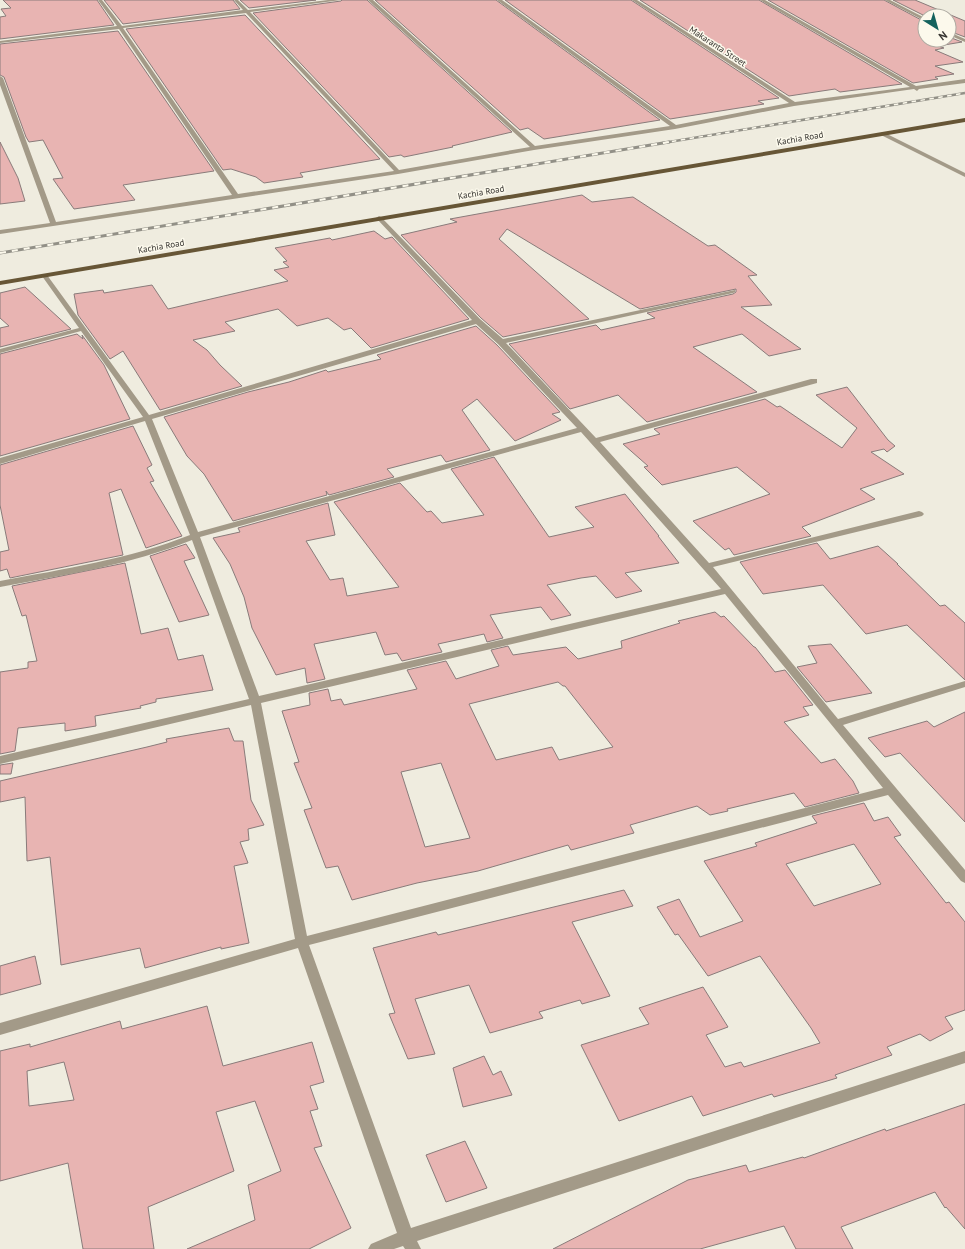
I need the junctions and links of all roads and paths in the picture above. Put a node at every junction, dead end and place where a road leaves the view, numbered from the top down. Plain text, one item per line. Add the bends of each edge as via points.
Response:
1 (100, 0) edge
2 (236, 0) edge
3 (339, 0) edge
4 (370, 0) edge
5 (500, 0) edge
6 (634, 0) edge
7 (762, 0) edge
8 (887, 0) edge
9 (248, 12) junction
10 (917, 16) edge
11 (121, 28) junction
12 (0, 42) edge
13 (0, 78) edge
14 (965, 81) edge
15 (917, 88) junction
16 (794, 104) junction
17 (965, 120) edge
18 (675, 127) junction
19 (883, 134) junction
20 (534, 148) junction
21 (398, 172) junction
22 (965, 176) edge
23 (236, 196) junction
24 (378, 218) junction
25 (54, 225) junction
26 (0, 232) edge
27 (45, 276) junction
28 (0, 283) edge
29 (733, 291) dead end
30 (477, 321) junction
31 (82, 329) junction
32 (501, 342) junction
33 (0, 351) edge
34 (814, 381) dead end
35 (148, 417) junction
36 (582, 429) junction
37 (594, 441) junction
38 (0, 461) edge
39 (919, 514) dead end
40 (195, 536) junction
41 (707, 566) junction
42 (0, 584) edge
43 (727, 591) junction
44 (965, 684) edge
45 (254, 700) junction
46 (836, 722) junction
47 (0, 760) edge
48 (891, 790) junction
49 (965, 878) edge
50 (302, 942) junction
51 (0, 1029) edge
52 (965, 1057) edge
53 (409, 1243) edge
54 (376, 1249) edge

1 - 11 street
2 - 9 street
3 - 9 street
4 - 20 street
5 - 18 street
6 - 16 street, Makaranta Street
7 - 15 street
8 - 10 street
9 - 11 street
9 - 21 street
11 - 12 street
11 - 23 street
13 - 25 street
14 - 15 street
15 - 16 street
16 - 18 street
17 - 19 main road, Kachia Road
18 - 20 street
19 - 22 street
19 - 24 main road, Kachia Road
20 - 21 street
21 - 23 street
23 - 25 street
24 - 27 main road, Kachia Road
24 - 30 street
25 - 26 street
27 - 28 main road, Kachia Road
27 - 31 street
29 - 32 street
30 - 32 street
30 - 35 street
31 - 33 street
31 - 35 street
32 - 36 street
34 - 37 street
35 - 38 street
35 - 40 street
36 - 37 street
36 - 40 street
37 - 41 street
39 - 41 street
40 - 42 street via 162,549 106,564
40 - 45 street
41 - 43 street
43 - 45 street
43 - 46 street
44 - 46 street
45 - 47 street
45 - 50 street
46 - 48 street
48 - 49 street
48 - 50 street
50 - 51 street
50 - 53 street
52 - 53 street
53 - 54 street

